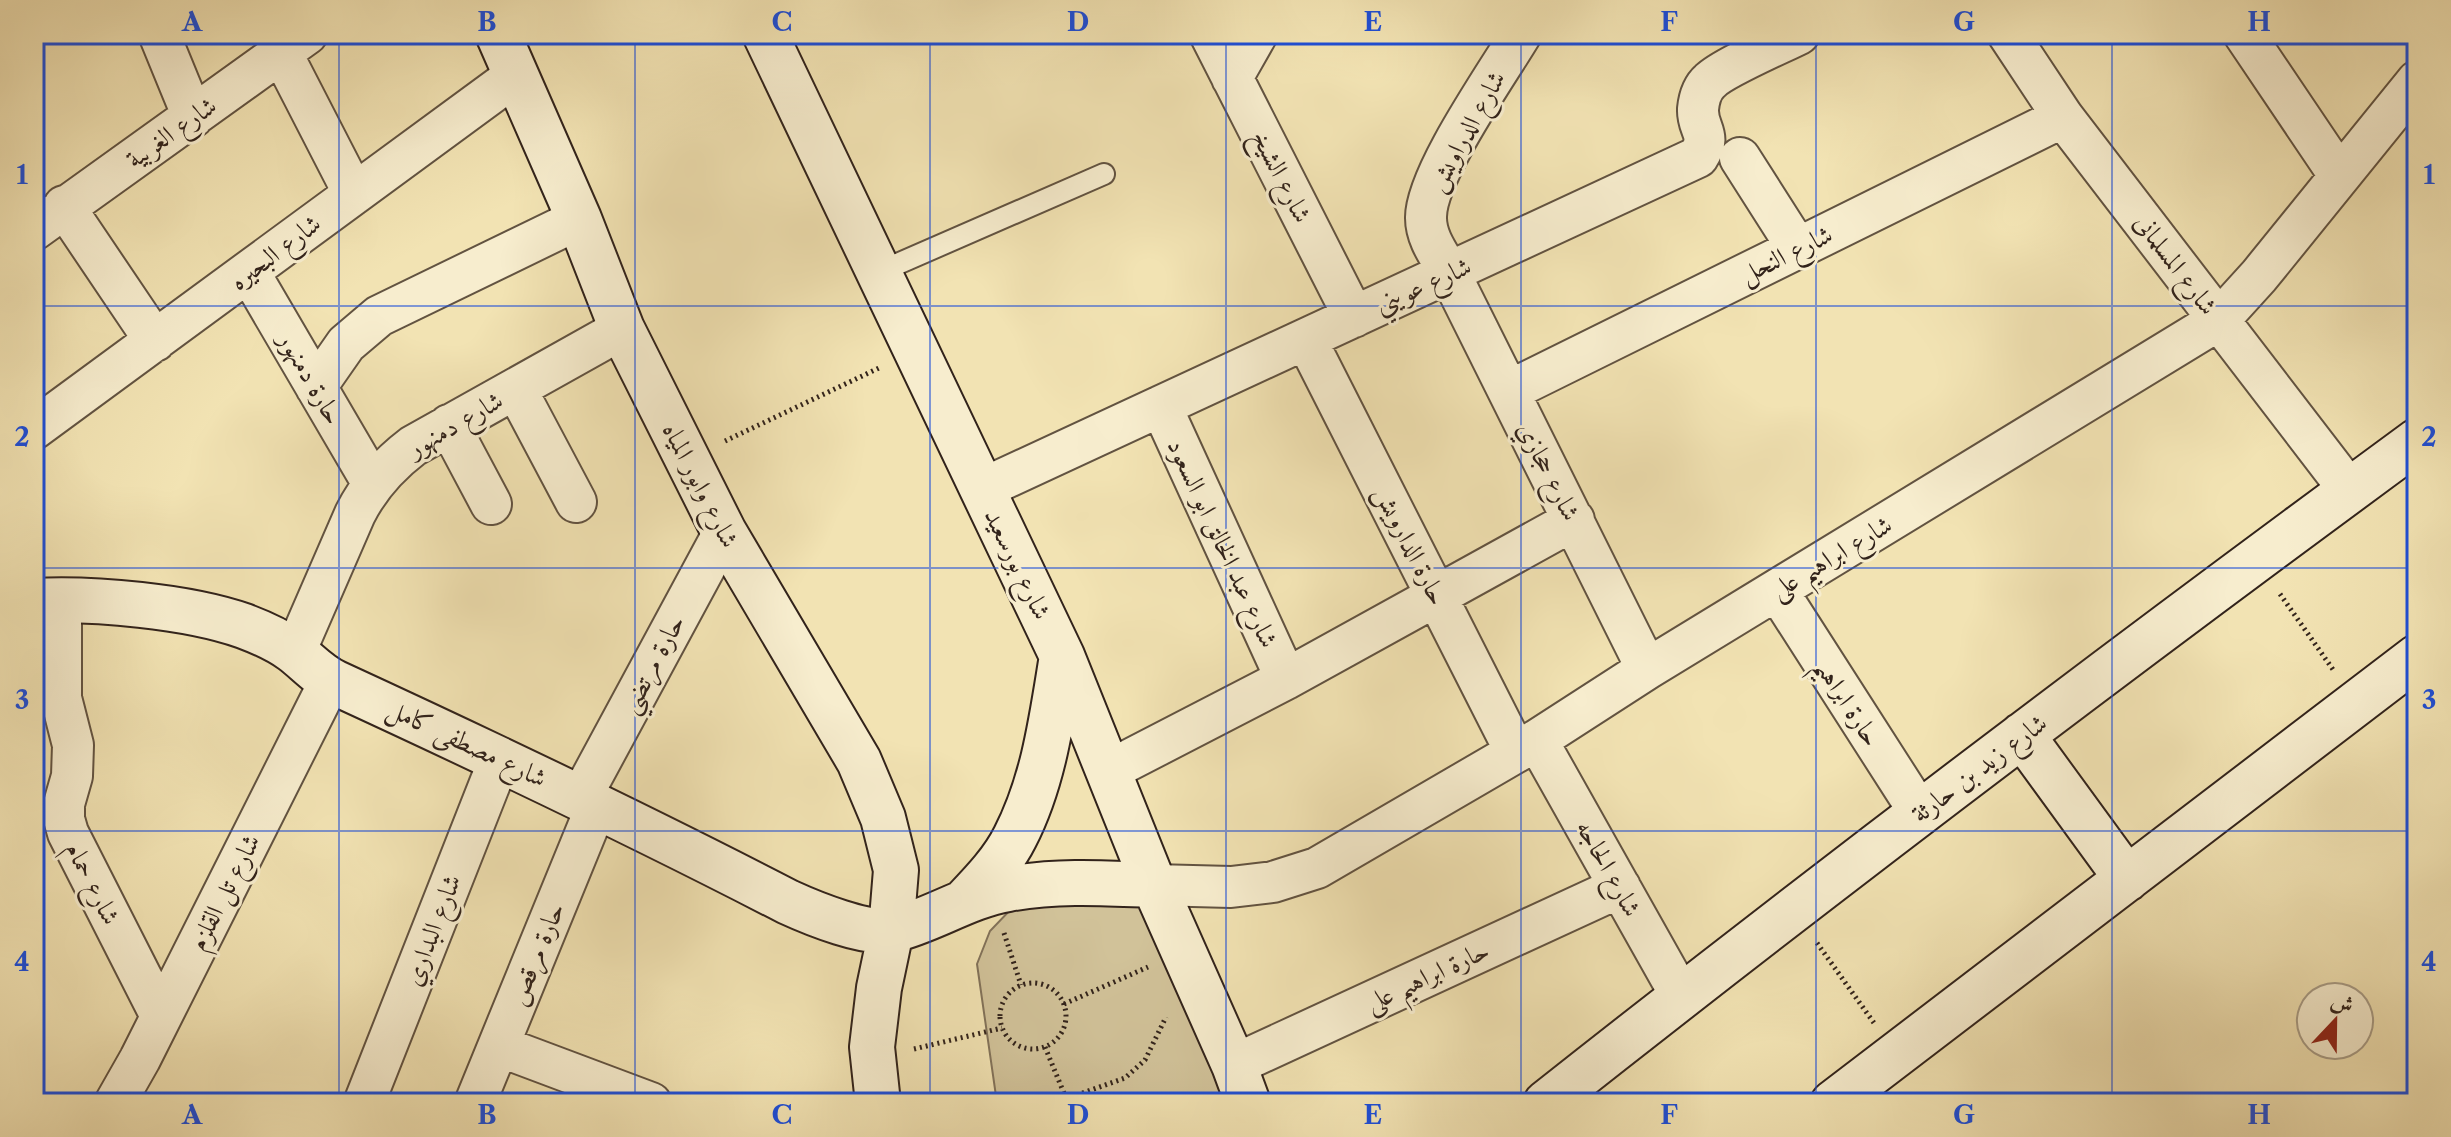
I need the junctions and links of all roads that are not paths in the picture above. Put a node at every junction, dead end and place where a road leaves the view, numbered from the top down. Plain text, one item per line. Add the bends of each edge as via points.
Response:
1 (159, 34) edge
2 (498, 34) edge
3 (765, 34) edge
4 (1210, 34) edge
5 (1257, 34) edge
6 (1521, 34) edge
7 (1799, 34) edge
8 (2008, 34) edge
9 (2244, 34) edge
10 (294, 43) edge
11 (516, 75) junction
12 (1232, 78) junction
13 (2417, 81) edge
14 (193, 117) junction
15 (2063, 117) junction
16 (1740, 158) dead end
17 (1104, 174) dead end
18 (2339, 175) junction
19 (354, 194) junction
20 (49, 218) edge
21 (579, 219) junction
22 (1798, 249) junction
23 (249, 272) junction
24 (879, 272) junction
25 (1450, 274) junction
26 (1354, 317) junction
27 (2219, 320) junction
28 (622, 329) junction
29 (1306, 339) junction
30 (155, 341) junction
31 (316, 387) junction
32 (516, 389) junction
33 (1509, 391) junction
34 (1161, 406) junction
35 (449, 425) junction
36 (34, 429) edge
37 (2417, 441) edge
38 (373, 484) junction
39 (982, 489) junction
40 (2350, 491) junction
41 (576, 502) dead end
42 (491, 504) dead end
43 (1574, 520) junction
44 (724, 532) junction
45 (1777, 590) junction
46 (1436, 596) junction
47 (48, 601) edge
48 (295, 652) junction
49 (1062, 656) junction
50 (2417, 657) edge
51 (1647, 669) junction
52 (1286, 679) junction
53 (330, 681) junction
54 (2022, 735) junction
55 (1526, 746) junction
56 (500, 758) junction
57 (1108, 771) junction
58 (589, 801) junction
59 (49, 807) edge
60 (1920, 813) junction
61 (2127, 879) junction
62 (1154, 885) junction
63 (1620, 887) junction
64 (978, 897) junction
65 (891, 931) junction
66 (1681, 996) junction
67 (161, 1016) junction
68 (499, 1046) junction
69 (1241, 1084) edge
70 (115, 1103) edge
71 (364, 1103) edge
72 (475, 1103) edge
73 (651, 1103) edge
74 (878, 1103) edge
75 (1546, 1103) edge
76 (1833, 1103) edge

1 - 14 street
2 - 11 street, شارع وابور المياه
3 - 24 street, شارع بورسعيد
4 - 12 street, شارع الشيخ
5 - 12 street
6 - 25 street, شارع الدراويش via 1441,167 1430,195 1429,235
7 - 25 street, شارع عويني via 1711,79 1698,108 1705,134 1698,157
8 - 15 street, شارع المسلمانى
9 - 18 street
10 - 14 street, شارع الغربية
10 - 19 street
11 - 19 street, شارع البحيره
11 - 21 street, شارع وابور المياه
12 - 26 street, شارع الشيخ
13 - 18 street, شارع ابراهيم على
14 - 20 street, شارع الغربية
15 - 22 street, شارع النحل
15 - 27 street, شارع المسلمانى
16 - 22 street
17 - 24 lane
18 - 27 street, شارع ابراهيم على
19 - 23 street, شارع البحيره
20 - 30 street
21 - 28 street, شارع وابور المياه
21 - 31 street via 379,316 346,344
22 - 33 street, شارع النحل
23 - 30 street, شارع البحيره
23 - 31 street, حارة دمنهور
24 - 39 street, شارع بورسعيد
25 - 26 street, شارع عويني
25 - 33 street, شارع حجازي
26 - 29 street, شارع عويني
27 - 40 street, شارع المسلمانى
27 - 45 street, شارع ابراهيم على
28 - 32 street, شارع دمنهور
28 - 44 street, شارع وابور المياه
29 - 34 street, شارع عويني
29 - 46 street, حارة الدارويش
30 - 36 street, شارع البحيره
31 - 38 street, حارة دمنهور
32 - 35 street, شارع دمنهور
32 - 41 street
33 - 43 street, شارع حجازي
34 - 39 street, شارع عويني
34 - 52 street, شارع عبد الخالق ابو السعود
35 - 38 street, شارع دمنهور via 398,457
35 - 42 street
37 - 40 street, شارع زيد بن حارثة
38 - 48 street, شارع دمنهور
39 - 49 street, شارع بورسعيد
40 - 54 street, شارع زيد بن حارثة
43 - 46 street
43 - 51 street, شارع حجازي
44 - 58 street, حارة مرتضي
44 - 65 street, شارع وابور المياه via 859,761 883,818 896,870
45 - 51 street, شارع ابراهيم على
45 - 60 street, حارة ابراهيم
46 - 52 street
46 - 55 street, حارة الدارويش
47 - 48 street, شارع مصطفى كامل via 205,615
47 - 59 street, شارع حمام via 73,745 73,760
48 - 53 street, شارع مصطفى كامل
49 - 57 street, شارع بورسعيد
49 - 64 street via 1031,802
50 - 61 street
51 - 55 street, شارع ابراهيم على
52 - 57 street
53 - 56 street, شارع مصطفى كامل
53 - 67 street, شارع تل القلزم
54 - 60 street, شارع زيد بن حارثة
54 - 61 street
55 - 62 street, شارع ابراهيم على via 1317,868 1273,882 1231,887
55 - 63 street, شارع الحاجه
56 - 58 street, شارع مصطفى كامل
56 - 71 street, شارع البداري
57 - 62 street, شارع بورسعيد
58 - 65 street, شارع مصطفى كامل via 812,913
58 - 68 street, حارة مرقص
59 - 67 street, شارع حمام via 64,819
60 - 66 street, شارع زيد بن حارثة
61 - 76 street
62 - 64 street via 1051,883
62 - 69 street, شارع بورسعيد
63 - 66 street, شارع الحاجه
63 - 69 street, حارة ابراهيم على
64 - 65 street
65 - 74 street via 873,1058
66 - 75 street, شارع زيد بن حارثة
67 - 70 street, شارع تل القلزم
68 - 72 street, حارة مرقص
68 - 73 street

